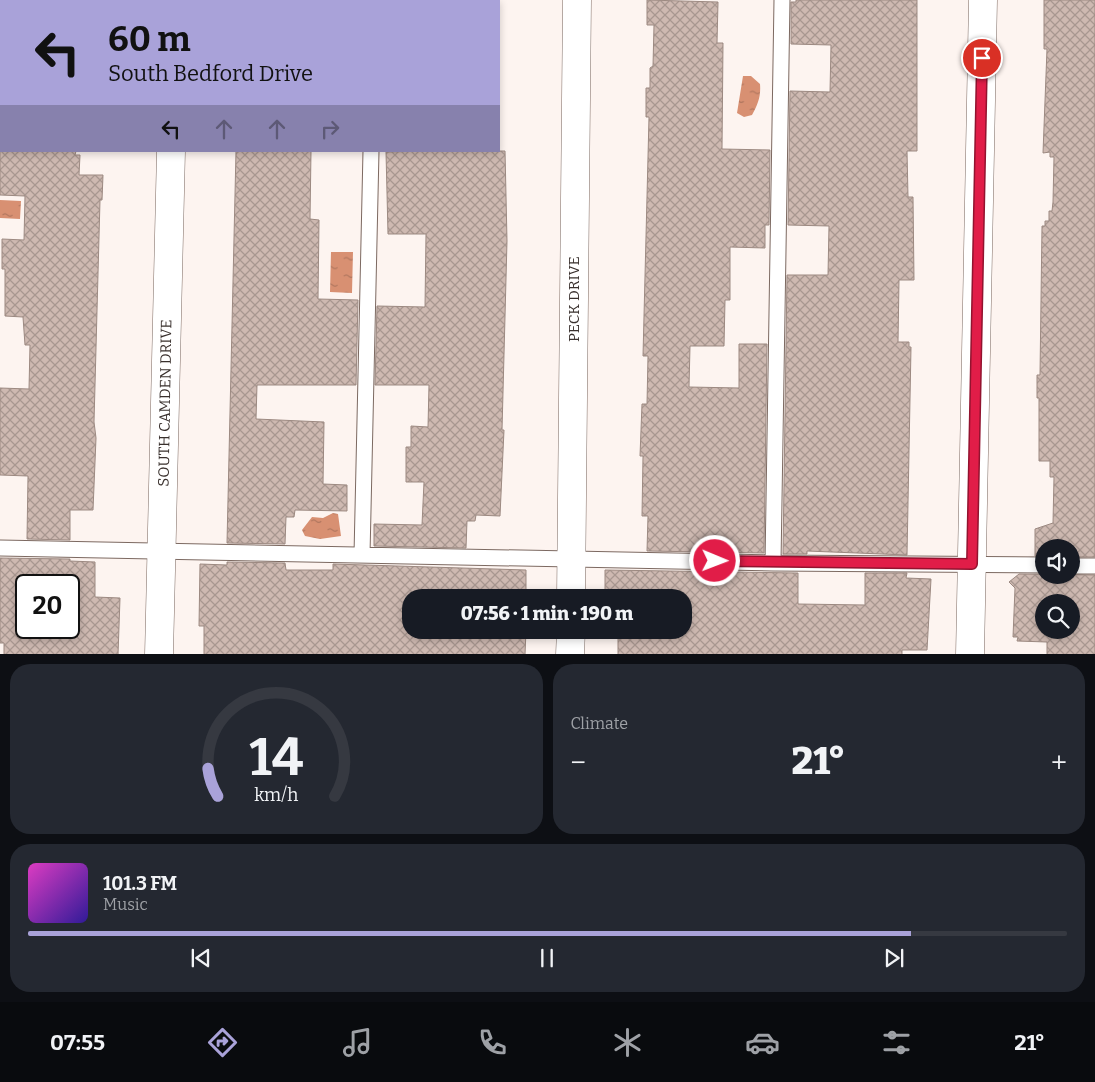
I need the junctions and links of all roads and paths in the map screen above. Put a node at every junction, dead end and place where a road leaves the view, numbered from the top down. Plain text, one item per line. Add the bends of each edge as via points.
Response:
1 (577, 0) edge
2 (782, 0) edge
3 (982, 0) edge
4 (171, 152) edge
5 (371, 152) edge
6 (0, 548) edge
7 (162, 552) junction
8 (362, 554) junction
9 (572, 558) junction
10 (772, 563) junction
11 (972, 564) junction
12 (1035, 565) edge
13 (1080, 566) edge
14 (1095, 566) edge
15 (571, 589) edge
16 (571, 639) edge
17 (159, 654) edge
18 (570, 654) edge
19 (970, 654) edge

1 - 9 street, PECK DRIVE
2 - 10 lane
3 - 11 street
4 - 7 street, SOUTH CAMDEN DRIVE
5 - 8 lane
6 - 7 lane
7 - 8 lane
7 - 17 street, SOUTH CAMDEN DRIVE
8 - 9 lane
9 - 10 lane
9 - 15 street, PECK DRIVE
10 - 11 lane
11 - 12 lane
11 - 19 street
13 - 14 lane
16 - 18 street

